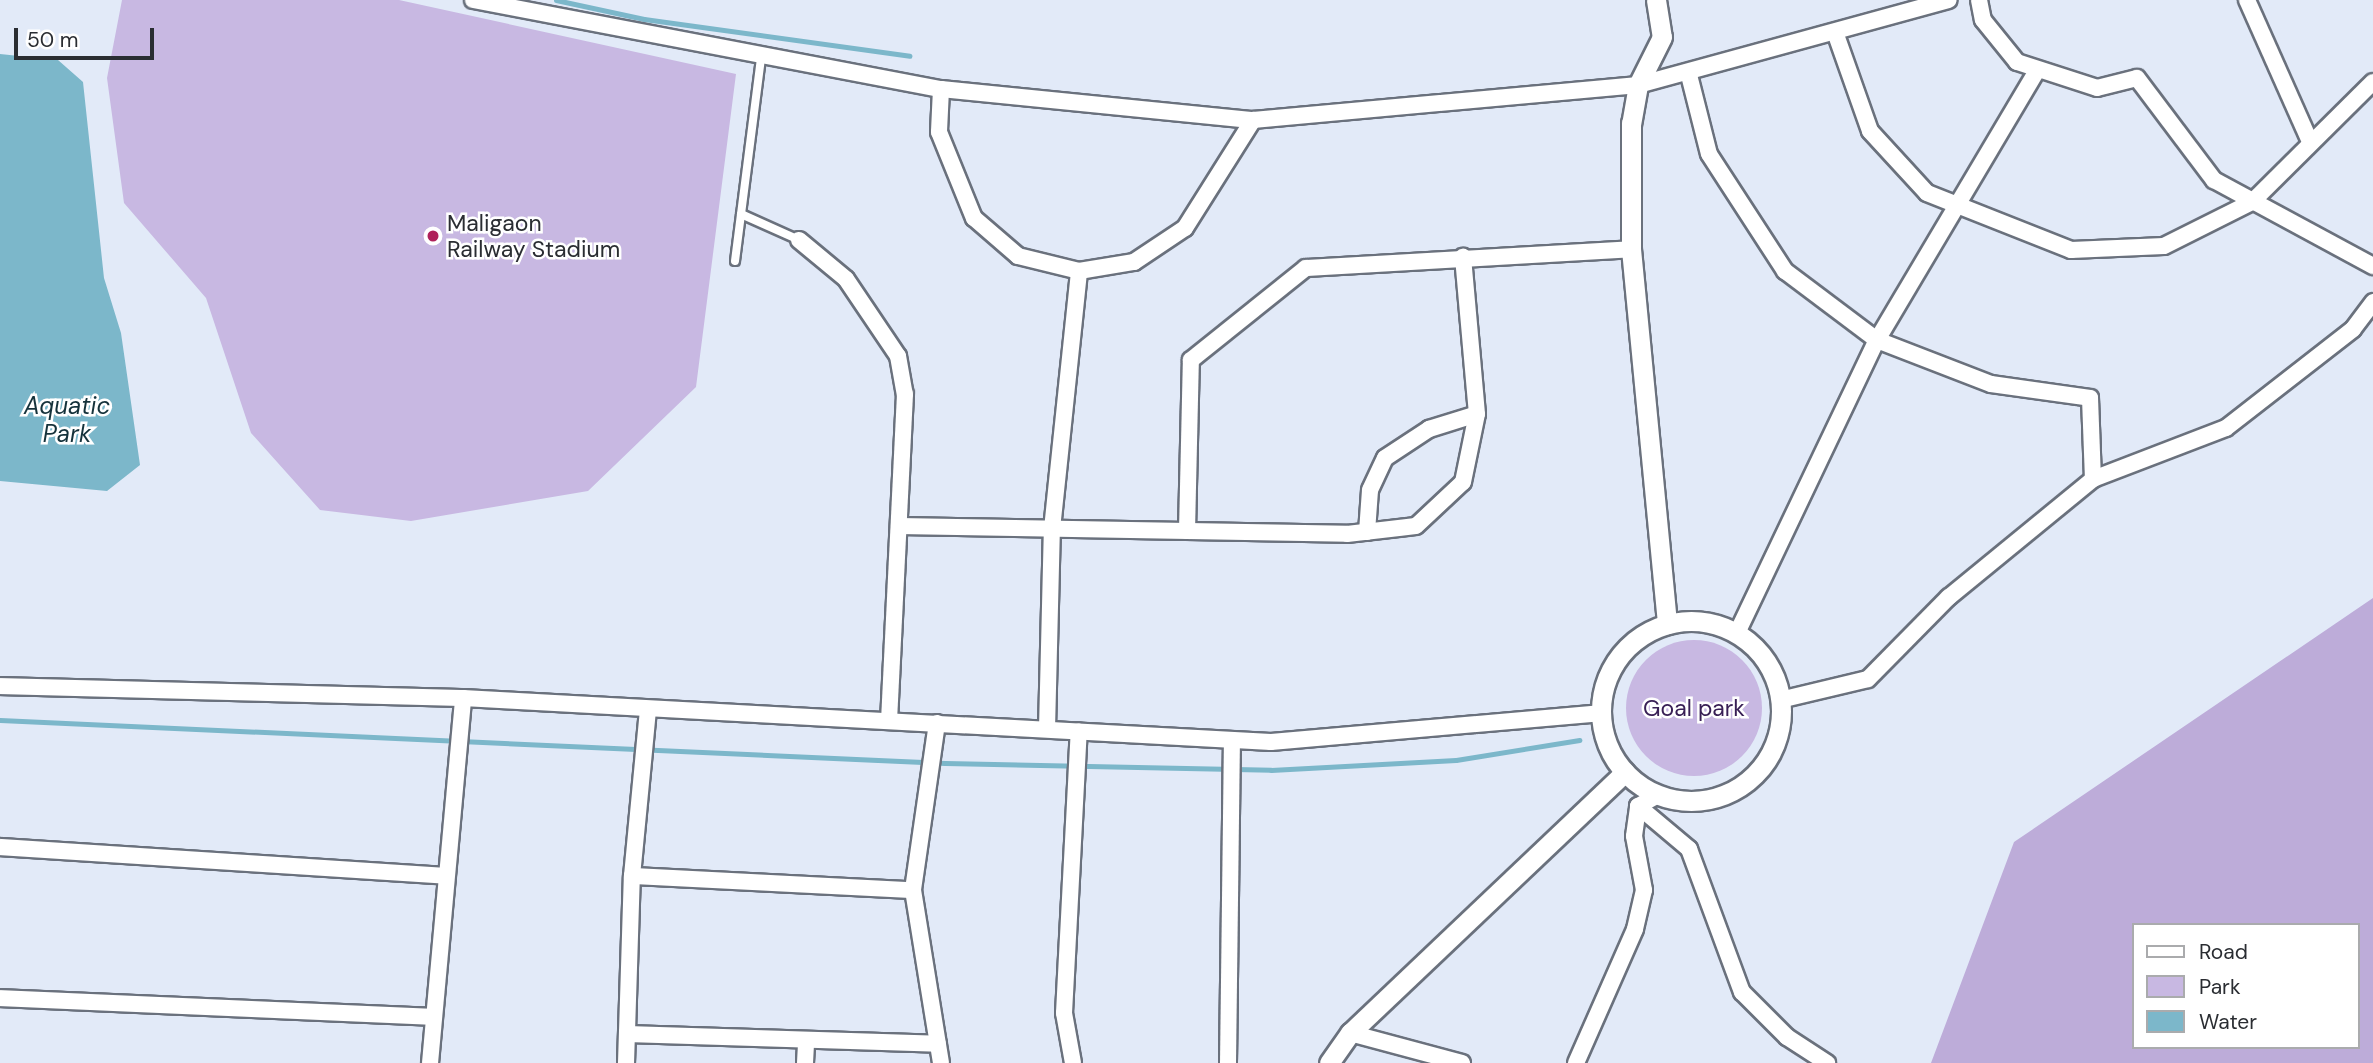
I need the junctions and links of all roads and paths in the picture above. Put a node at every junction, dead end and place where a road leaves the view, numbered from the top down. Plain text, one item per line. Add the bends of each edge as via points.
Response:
1 (473, 0) edge
2 (1656, 0) edge
3 (1949, 0) edge
4 (1979, 0) edge
5 (2247, 0) edge
6 (1835, 32) junction
7 (761, 57) junction
8 (2037, 71) junction
9 (1689, 75) junction
10 (2373, 82) edge
11 (1638, 85) junction
12 (941, 89) junction
13 (1253, 120) junction
14 (2309, 139) junction
15 (2252, 202) junction
16 (1955, 209) junction
17 (741, 214) junction
18 (799, 240) joint
19 (1631, 249) junction
20 (1463, 257) junction
21 (735, 261) dead end
22 (2373, 266) edge
23 (1079, 271) junction
24 (2373, 302) edge
25 (1877, 340) junction
26 (1477, 414) junction
27 (2094, 479) junction
28 (898, 526) junction
29 (1052, 529) junction
30 (1187, 531) junction
31 (1367, 532) junction
32 (1667, 624) junction
33 (1737, 633) junction
34 (0, 686) edge
35 (463, 698) junction
36 (1780, 700) junction
37 (648, 710) junction
38 (1600, 713) junction
39 (889, 720) junction
40 (937, 723) junction
41 (1047, 729) junction
42 (1079, 731) junction
43 (1232, 740) junction
44 (1625, 772) junction
45 (1658, 795) junction
46 (1638, 807) junction
47 (0, 847) edge
48 (632, 876) junction
49 (446, 877) junction
50 (913, 890) junction
51 (0, 998) edge
52 (434, 1017) junction
53 (1350, 1033) junction
54 (627, 1034) junction
55 (806, 1042) junction
56 (938, 1045) junction
57 (1331, 1062) edge
58 (430, 1063) edge
59 (626, 1063) edge
60 (805, 1063) edge
61 (941, 1063) edge
62 (1073, 1063) edge
63 (1228, 1063) edge
64 (1462, 1063) edge
65 (1576, 1063) edge
66 (1827, 1063) edge

1 - 7 street
2 - 11 street via 1662,37
3 - 6 street
4 - 8 street via 1983,20 2017,62
5 - 14 street
6 - 9 street
6 - 16 street via 1870,131 1927,193
7 - 12 street
7 - 17 lane
8 - 15 street via 2097,88 2137,79 2214,180
8 - 16 street
9 - 11 street
9 - 25 street via 1709,154 1785,271
10 - 14 street
11 - 13 street
11 - 19 street via 1631,123
12 - 13 street
12 - 23 street via 940,132 974,218 1018,256
13 - 23 street via 1185,228 1134,262
14 - 15 street
15 - 16 street via 2164,247 2071,250
15 - 22 street
16 - 25 street
17 - 18 lane
17 - 21 lane
18 - 28 street via 846,279 898,356 905,394
19 - 20 street
19 - 32 street
20 - 26 street
20 - 30 street via 1306,268 1191,360
23 - 29 street
24 - 27 street via 2353,329 2226,428
25 - 27 street via 1991,384 2090,398
25 - 33 street
26 - 31 street via 1429,429 1385,458 1370,490
26 - 31 street via 1463,482 1416,526
27 - 36 street via 1949,597 1868,679
28 - 29 street
28 - 39 street
29 - 30 street
29 - 41 street
30 - 31 street
32 - 33 street via 1691,620
32 - 38 street via 1618,657 1604,684
33 - 36 street via 1773,672
34 - 35 street
35 - 37 street
35 - 49 street
36 - 45 street via 1775,744 1748,781 1705,800
37 - 39 street
37 - 48 street
38 - 43 street via 1271,742
38 - 44 street via 1604,735
39 - 40 street
40 - 41 street
40 - 50 street
41 - 42 street
42 - 43 street
42 - 62 street via 1064,1013
43 - 63 street
44 - 45 street
44 - 53 street
45 - 46 street
46 - 65 street via 1634,836 1644,891 1635,929
46 - 66 street via 1689,849 1742,992 1787,1037
47 - 49 street
48 - 50 street
48 - 54 street
49 - 52 street
50 - 56 street
51 - 52 street
52 - 58 street
53 - 57 street
53 - 64 street
54 - 55 street
54 - 59 street
55 - 56 street
55 - 60 street
56 - 61 street

